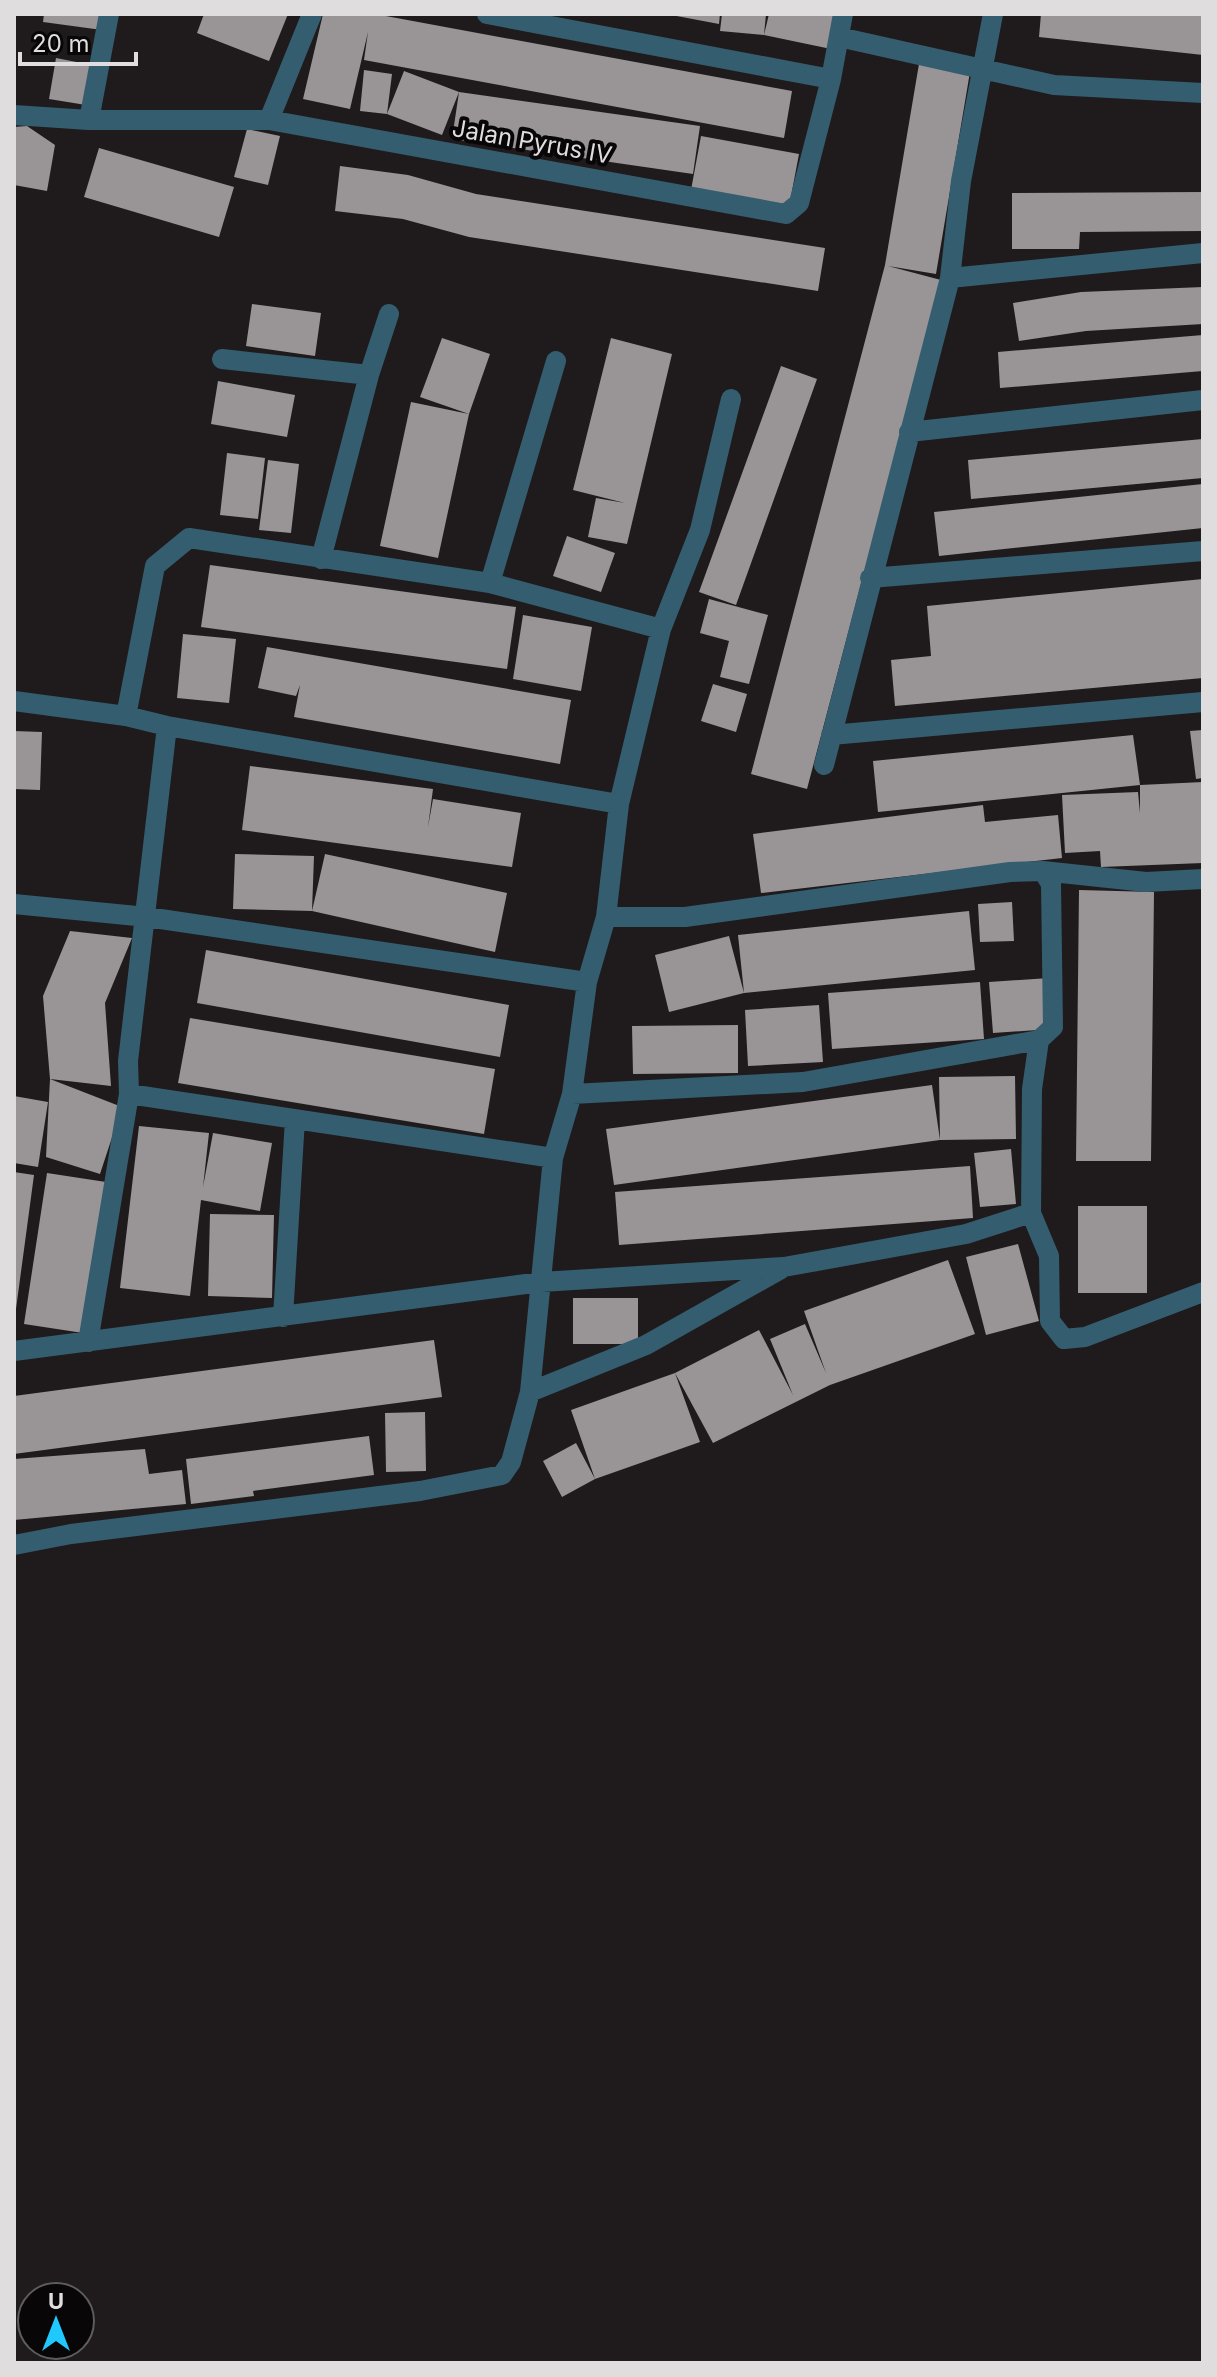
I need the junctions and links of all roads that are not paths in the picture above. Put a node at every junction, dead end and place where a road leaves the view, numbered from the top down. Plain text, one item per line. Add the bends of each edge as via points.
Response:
1 (109, 14) edge
2 (312, 14) edge
3 (487, 14) edge
4 (843, 14) edge
5 (993, 14) edge
6 (839, 37) junction
7 (982, 68) junction
8 (831, 79) junction
9 (1203, 93) edge
10 (14, 115) edge
11 (89, 120) junction
12 (269, 120) junction
13 (1203, 253) edge
14 (950, 278) junction
15 (389, 314) dead end
16 (222, 359) dead end
17 (556, 361) dead end
18 (369, 375) junction
19 (731, 399) dead end
20 (1203, 400) edge
21 (909, 432) junction
22 (1203, 551) edge
23 (321, 559) junction
24 (870, 578) junction
25 (490, 583) junction
26 (661, 629) junction
27 (14, 701) edge
28 (1203, 702) edge
29 (126, 716) junction
30 (167, 726) junction
31 (831, 735) junction
32 (824, 765) dead end
33 (619, 804) junction
34 (1043, 871) junction
35 (1203, 879) edge
36 (14, 904) edge
37 (147, 917) junction
38 (606, 917) junction
39 (587, 982) junction
40 (1039, 1040) junction
41 (129, 1094) junction
42 (572, 1094) junction
43 (295, 1119) junction
44 (553, 1158) junction
45 (1031, 1213) junction
46 (784, 1267) junction
47 (541, 1282) junction
48 (1203, 1292) edge
49 (283, 1317) junction
50 (88, 1342) junction
51 (14, 1351) edge
52 (530, 1392) junction
53 (14, 1545) edge

1 - 11 street
2 - 12 street
3 - 8 street
4 - 6 street
5 - 7 street
6 - 7 street
6 - 8 street
7 - 9 street via 1054,85
7 - 14 street
8 - 12 street, Jalan Pyrus IV via 799,203 786,214
10 - 11 street, Jalan Pyrus IV
11 - 12 street, Jalan Pyrus IV
13 - 14 street
14 - 21 street
15 - 18 street
16 - 18 street
17 - 25 street
18 - 23 street
19 - 26 street via 700,530
20 - 21 street
21 - 24 street
22 - 24 street
23 - 25 street
23 - 29 street via 189,538 180,544 155,566
24 - 31 street
25 - 26 street
26 - 33 street
27 - 29 street
28 - 31 street
29 - 30 street
30 - 33 street
30 - 37 street
31 - 32 street
33 - 38 street
34 - 35 street via 1146,882
34 - 38 street via 685,917
34 - 40 street via 1051,884 1053,1027
36 - 37 street
37 - 39 street
37 - 41 street via 128,1061
38 - 39 street
39 - 42 street
40 - 42 street via 803,1082
40 - 45 street via 1032,1089
41 - 43 street
41 - 50 street
42 - 44 street
43 - 44 street
43 - 49 street
44 - 47 street
45 - 46 street via 966,1234
45 - 48 street via 1049,1256 1050,1321 1064,1339 1085,1337
46 - 47 street
46 - 52 street via 646,1345
47 - 49 street
47 - 52 street
49 - 50 street
50 - 51 street
52 - 53 street via 511,1462 502,1475 488,1481

